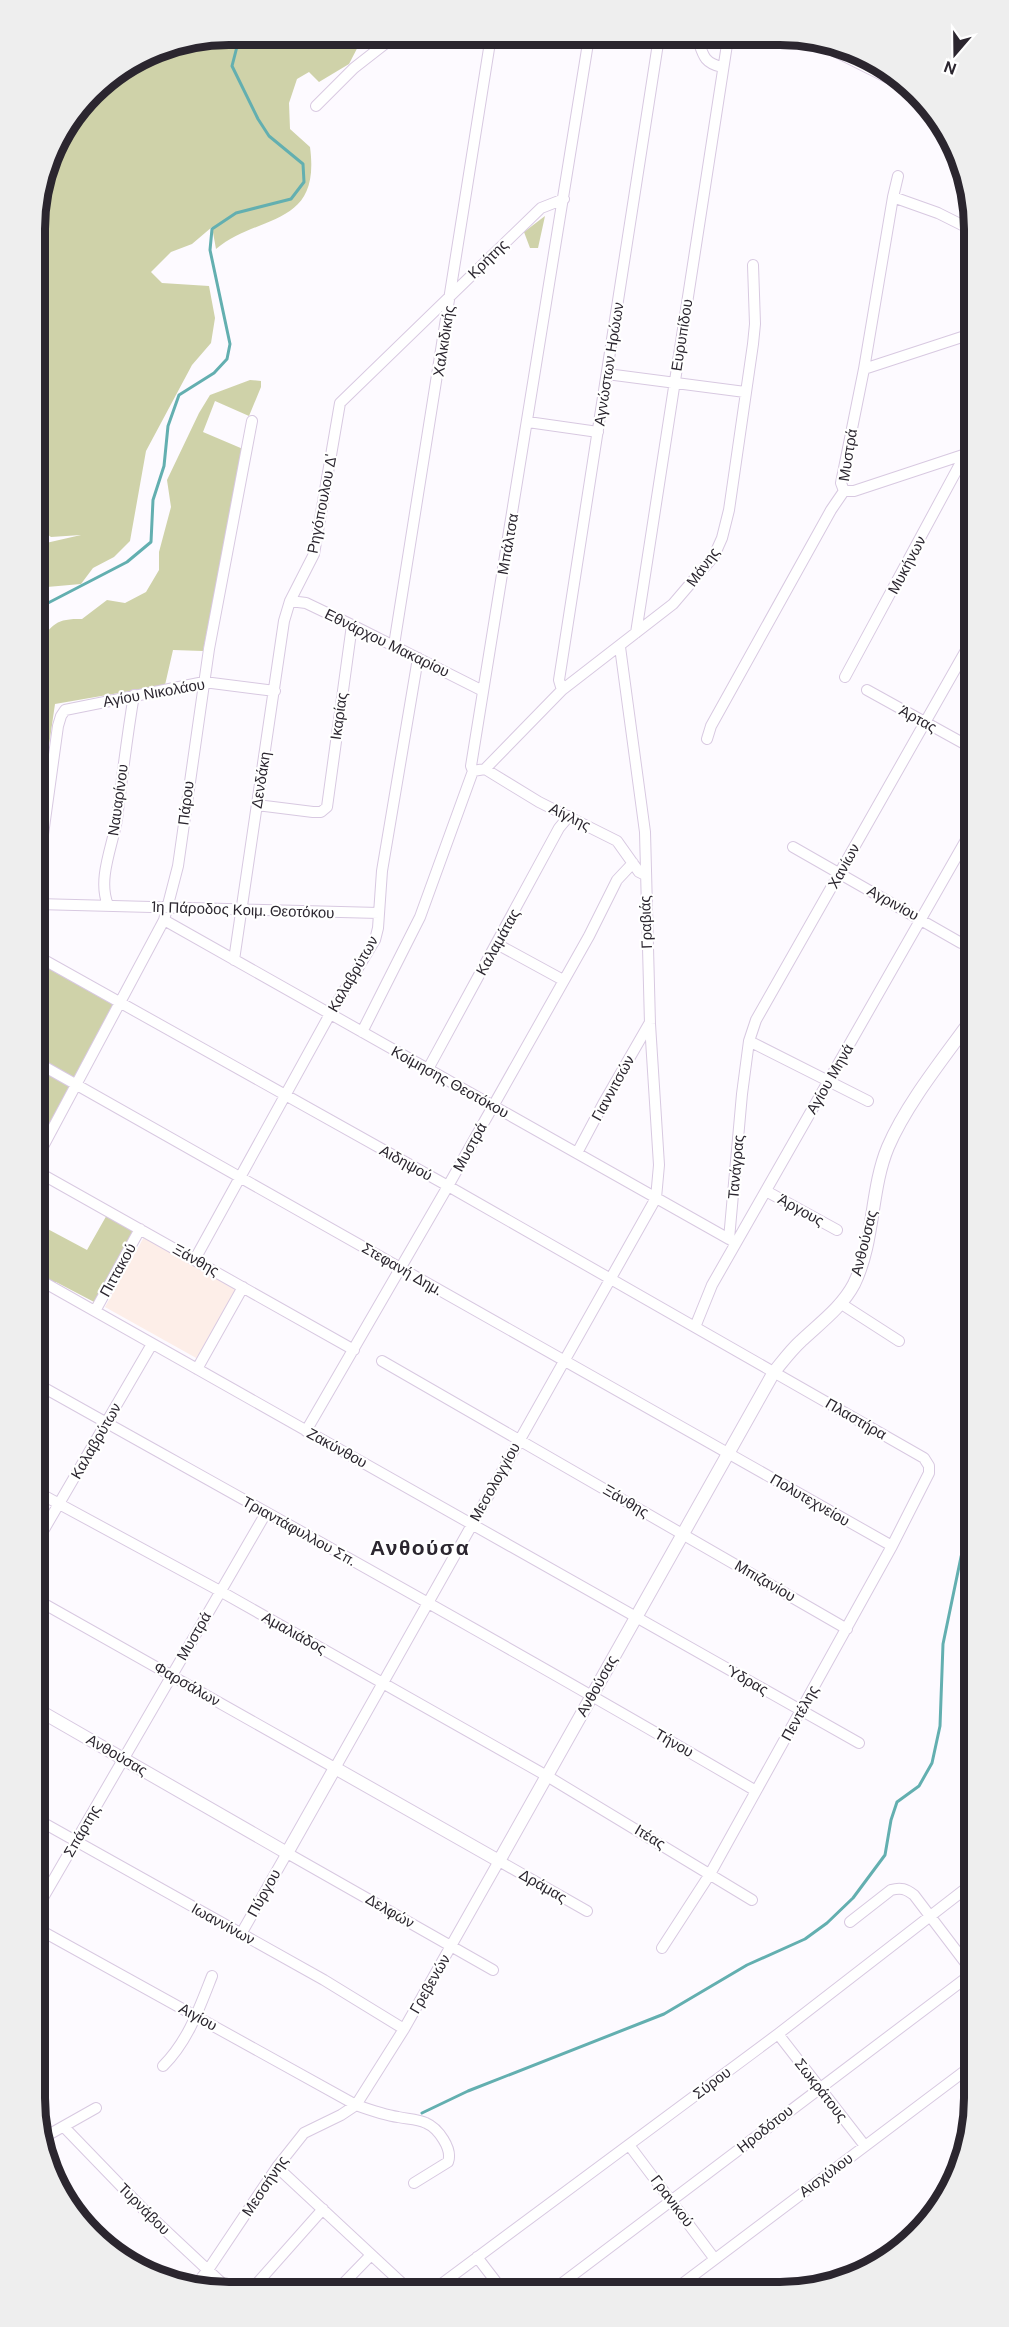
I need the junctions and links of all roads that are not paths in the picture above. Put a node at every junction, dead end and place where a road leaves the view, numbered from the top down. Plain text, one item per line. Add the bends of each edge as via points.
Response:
1 (383, 45) edge
2 (491, 45) edge
3 (588, 45) edge
4 (658, 45) edge
5 (700, 45) edge
6 (727, 45) edge
7 (856, 62) edge
8 (722, 67) junction
9 (872, 70) edge
10 (316, 106) dead end
11 (898, 176) dead end
12 (893, 197) junction
13 (564, 199) junction
14 (964, 226) edge
15 (753, 265) dead end
16 (451, 295) junction
17 (964, 336) edge
18 (864, 369) junction
19 (607, 374) junction
20 (675, 383) junction
21 (745, 392) junction
22 (340, 403) joint
23 (252, 421) dead end
24 (528, 422) junction
25 (598, 432) junction
26 (964, 454) edge
27 (964, 460) edge
28 (844, 490) junction
29 (290, 601) junction
30 (352, 625) junction
31 (636, 633) junction
32 (394, 645) junction
33 (620, 647) junction
34 (964, 654) edge
35 (418, 658) junction
36 (846, 677) dead end
37 (204, 682) junction
38 (562, 690) junction
39 (867, 690) dead end
40 (275, 691) junction
41 (483, 691) junction
42 (134, 695) junction
43 (925, 722) junction
44 (707, 738) dead end
45 (964, 744) edge
46 (485, 769) junction
47 (473, 771) junction
48 (257, 805) junction
49 (570, 816) junction
50 (45, 820) edge
51 (964, 844) edge
52 (793, 847) dead end
53 (633, 863) junction
54 (840, 873) junction
55 (645, 875) junction
56 (45, 904) edge
57 (108, 905) junction
58 (168, 908) junction
59 (242, 910) junction
60 (379, 913) junction
61 (922, 919) junction
62 (164, 920) junction
63 (962, 943) dead end
64 (497, 944) junction
65 (45, 960) edge
66 (234, 960) junction
67 (563, 980) junction
68 (120, 1002) junction
69 (330, 1014) junction
70 (650, 1024) junction
71 (964, 1030) edge
72 (362, 1032) junction
73 (749, 1041) junction
74 (45, 1067) edge
75 (428, 1069) junction
76 (829, 1081) junction
77 (76, 1084) junction
78 (742, 1094) joint
79 (285, 1096) junction
80 (868, 1101) dead end
81 (493, 1106) junction
82 (45, 1143) edge
83 (577, 1153) junction
84 (45, 1176) edge
85 (240, 1177) junction
86 (448, 1186) junction
87 (766, 1191) junction
88 (656, 1198) junction
89 (140, 1229) junction
90 (837, 1230) dead end
91 (733, 1241) junction
92 (195, 1259) junction
93 (401, 1268) junction
94 (610, 1279) junction
95 (45, 1283) edge
96 (243, 1287) junction
97 (840, 1304) junction
98 (95, 1311) junction
99 (695, 1327) junction
100 (899, 1341) dead end
101 (152, 1344) junction
102 (354, 1350) junction
103 (564, 1360) junction
104 (382, 1361) dead end
105 (197, 1369) junction
106 (774, 1372) junction
107 (45, 1388) edge
108 (107, 1423) junction
109 (306, 1431) junction
110 (518, 1440) junction
111 (728, 1454) junction
112 (929, 1473) joint
113 (45, 1496) edge
114 (58, 1504) junction
115 (266, 1513) junction
116 (471, 1524) junction
117 (45, 1527) edge
118 (683, 1534) junction
119 (892, 1546) junction
120 (220, 1591) junction
121 (428, 1601) junction
122 (45, 1604) edge
123 (636, 1617) junction
124 (847, 1629) junction
125 (172, 1675) junction
126 (382, 1682) junction
127 (592, 1695) junction
128 (801, 1710) junction
129 (45, 1715) edge
130 (858, 1743) dead end
131 (124, 1759) junction
132 (335, 1768) junction
133 (547, 1776) junction
134 (756, 1791) junction
135 (45, 1824) edge
136 (76, 1841) junction
137 (287, 1853) junction
138 (499, 1861) junction
139 (710, 1874) junction
140 (964, 1890) edge
141 (45, 1894) edge
142 (752, 1900) dead end
143 (586, 1911) dead end
144 (929, 1917) junction
145 (850, 1922) dead end
146 (45, 1933) edge
147 (241, 1934) junction
148 (451, 1946) junction
149 (662, 1948) dead end
150 (964, 1962) edge
151 (493, 1970) dead end
152 (212, 1976) dead end
153 (964, 1980) edge
154 (196, 2016) junction
155 (404, 2029) junction
156 (778, 2034) junction
157 (163, 2066) dead end
158 (964, 2072) edge
159 (819, 2087) junction
160 (356, 2105) junction
161 (96, 2108) dead end
162 (64, 2127) junction
163 (49, 2135) edge
164 (629, 2145) junction
165 (865, 2146) junction
166 (277, 2167) junction
167 (414, 2183) dead end
168 (672, 2202) junction
169 (323, 2209) junction
170 (371, 2255) junction
171 (477, 2257) junction
172 (714, 2258) junction
173 (208, 2270) junction
174 (200, 2279) edge
175 (220, 2281) edge
176 (258, 2282) edge
177 (345, 2282) edge
178 (400, 2282) edge
179 (443, 2282) edge
180 (496, 2282) edge
181 (564, 2282) edge
182 (684, 2282) edge

1 - 10 street
2 - 16 street, Χαλκιδικής
3 - 13 street, Μπάλτσα
4 - 19 street, Αγνώστων Ηρώων
5 - 8 street via 704,58
6 - 8 street, Ευρυπίδου
7 - 9 street
8 - 20 street, Ευρυπίδου
11 - 12 street, Μυστρά
12 - 14 street
12 - 18 street, Μυστρά
13 - 16 street, Κρήτης via 541,208
13 - 24 street, Μπάλτσα
15 - 21 street, Μάνης via 755,324
16 - 22 street, Κρήτης
16 - 32 street, Χαλκιδικής
17 - 18 street
18 - 28 street, Μυστρά via 841,483
19 - 20 street
19 - 25 street, Αγνώστων Ηρώων
20 - 21 street
20 - 31 street, Ευρυπίδου
21 - 31 street, Μάνης via 729,510 714,556 674,604
22 - 29 street, Ρηγόπουλου Δ' via 314,554
23 - 37 street, Πάρου
24 - 25 street
24 - 41 street, Μπάλτσα
25 - 38 street, Αγνώστων Ηρώων via 559,680
26 - 28 street via 854,491
27 - 36 street, Μυκήνων
28 - 44 street, Μυστρά
29 - 30 street, Εθνάρχου Μακαρίου via 306,603
29 - 40 street, Δενδάκη
30 - 32 street, Εθνάρχου Μακαρίου
30 - 48 street, Ικαρίας via 327,807 313,812
31 - 33 street, Μάνης
32 - 35 street, Εθνάρχου Μακαρίου
33 - 38 street, Μάνης
33 - 55 street, Γραβιάς via 645,832
34 - 43 street, Χανίων
35 - 41 street, Εθνάρχου Μακαρίου
35 - 60 street, Καλαβρύτων via 382,872
37 - 40 street, Αγίου Νικολάου
37 - 42 street, Αγίου Νικολάου
37 - 58 street, Πάρου via 178,866
38 - 46 street, Μάνης
39 - 43 street, Άρτας
40 - 48 street, Δενδάκη
41 - 47 street, Μπάλτσα
42 - 50 street, Αγίου Νικολάου via 68,709 61,716
42 - 57 street, Ναυαρίνου via 105,884
43 - 45 street, Άρτας
43 - 54 street, Χανίων
46 - 47 street
46 - 49 street, Αίγλης via 538,802
47 - 72 street, Μπάλτσα via 420,917
48 - 59 street, Δενδάκη
49 - 53 street, Αίγλης via 617,841
49 - 64 street, Καλαμάτας via 559,828
51 - 61 street, Αγίου Μηνά
52 - 54 street, Αγρινίου
53 - 55 street, Αίγλης
53 - 67 street, Μυστρά via 617,880
54 - 61 street, Αγρινίου
54 - 73 street, Χανίων via 756,1020
55 - 70 street, Γραβιάς
56 - 57 street, 1η Πάροδος Κοιμ. Θεοτόκου
57 - 58 street, 1η Πάροδος Κοιμ. Θεοτόκου
58 - 59 street, 1η Πάροδος Κοιμ. Θεοτόκου
58 - 62 street, Πάρου
59 - 60 street, 1η Πάροδος Κοιμ. Θεοτόκου
59 - 66 street, Δενδάκη
60 - 69 street, Καλαβρύτων via 375,940
61 - 63 street, Αγρινίου
61 - 76 street, Αγίου Μηνά
62 - 66 street, Κοίμησης Θεοτόκου
62 - 68 street, Πάρου
64 - 67 street
64 - 75 street, Καλαμάτας
65 - 68 street, Αιδηψού
66 - 69 street, Κοίμησης Θεοτόκου
67 - 81 street, Μυστρά
68 - 77 street, Πάρου
68 - 79 street, Αιδηψού
69 - 72 street, Κοίμησης Θεοτόκου
69 - 79 street, Καλαβρύτων
70 - 83 street, Γιαννιτσών
70 - 88 street, Γραβιάς via 659,1165
71 - 97 street, Ανθούσας via 911,1106 888,1147 862,1262
72 - 75 street, Κοίμησης Θεοτόκου
73 - 76 street
73 - 78 street, Χανίων
74 - 77 street, Στεφανή Δημ.
75 - 81 street, Κοίμησης Θεοτόκου
76 - 80 street
76 - 87 street, Αγίου Μηνά
77 - 82 street, Πάρου
77 - 85 street, Στεφανή Δημ.
78 - 91 street, Τανάγρας
79 - 85 street, Καλαβρύτων
79 - 86 street, Αιδηψού
81 - 83 street, Κοίμησης Θεοτόκου
81 - 86 street, Μυστρά
83 - 88 street, Κοίμησης Θεοτόκου
84 - 89 street, Ξάνθης
85 - 92 street, Καλαβρύτων
85 - 93 street, Στεφανή Δημ.
86 - 93 street, Μυστρά
86 - 94 street, Αιδηψού
87 - 90 street, Άργους
87 - 91 street, Αγίου Μηνά
88 - 91 street, Κοίμησης Θεοτόκου
88 - 94 street, Μεσολογγίου
89 - 92 street, Ξάνθης
89 - 98 street, Πιττακού
91 - 99 street, Αγίου Μηνά
92 - 96 street, Ξάνθης
93 - 102 street, Μυστρά
93 - 103 street, Στεφανή Δημ.
94 - 99 street, Αιδηψού
94 - 103 street, Μεσολογγίου
95 - 98 street, Ζακύνθου
96 - 102 street, Ξάνθης
96 - 105 street
97 - 100 street
97 - 106 street, Ανθούσας
98 - 101 street, Ζακύνθου
99 - 106 street, Αιδηψού
101 - 105 street, Ζακύνθου
101 - 108 street, Καλαβρύτων
102 - 109 street, Μυστρά
103 - 110 street, Μεσολογγίου
103 - 111 street, Στεφανή Δημ.
104 - 110 street, Ξάνθης
105 - 109 street, Ζακύνθου
106 - 111 street, Ανθούσας
106 - 112 street, Πλαστήρα via 924,1458
107 - 108 street, Τριαντάφυλλου Σπ.
108 - 114 street, Καλαβρύτων
108 - 115 street, Τριαντάφυλλου Σπ.
109 - 116 street, Ζακύνθου
110 - 116 street, Μεσολογγίου
110 - 118 street, Ξάνθης
111 - 118 street, Ανθούσας
111 - 119 street, Πολυτεχνείου
112 - 119 street, Πεντέλης
113 - 114 street, Αμαλιάδος
114 - 117 street, Καλαβρύτων
114 - 120 street, Αμαλιάδος
115 - 120 street, Μυστρά
115 - 121 street, Τριαντάφυλλου Σπ.
116 - 121 street, Μεσολογγίου
116 - 123 street, Ζακύνθου
118 - 123 street, Ανθούσας
118 - 124 street, Μπιζανίου
119 - 124 street, Πεντέλης
120 - 125 street, Μυστρά
120 - 126 street, Αμαλιάδος
121 - 126 street, Μεσολογγίου
121 - 127 street, Τριαντάφυλλου Σπ.
122 - 125 street, Φαρσάλων
123 - 127 street, Ανθούσας
123 - 128 street, Ύδρας
124 - 128 street, Πεντέλης
125 - 131 street, Μυστρά
125 - 132 street, Φαρσάλων
126 - 132 street, Μεσολογγίου
126 - 133 street, Αμαλιάδος
127 - 133 street, Ανθούσας
127 - 134 street, Τήνου
128 - 130 street, Ύδρας
128 - 134 street, Πεντέλης
129 - 131 street, Ανθούσας
131 - 136 street, Σπάρτης
131 - 137 street, Ανθούσας
132 - 137 street
132 - 138 street
133 - 138 street, Ανθούσας
133 - 139 street, Ιτέας
134 - 139 street, Πεντέλης
135 - 136 street, Ιωαννίνων
136 - 141 street, Σπάρτης
136 - 147 street, Ιωαννίνων
137 - 147 street, Πύργου
137 - 148 street, Δελφών
138 - 143 street, Δράμας
138 - 148 street, Γρεβενών
139 - 142 street, Ιτέας
139 - 149 street, Πεντέλης
140 - 144 street, Σύρου
144 - 145 street via 914,1895 899,1887
144 - 150 street
144 - 156 street, Σύρου
146 - 154 street, Αιγίου
147 - 155 street, Ιωαννίνων
148 - 151 street, Δελφών
148 - 155 street, Γρεβενών
152 - 154 street
153 - 159 street, Ηροδότου
154 - 157 street via 175,2054
154 - 160 street, Αιγίου
155 - 160 street, Γρεβενών
156 - 159 street, Σωκράτους
156 - 164 street, Σύρου
158 - 165 street, Αισχύλου
159 - 165 street, Σωκράτους
159 - 168 street, Ηροδότου
160 - 166 street, Μεσσήνης via 304,2133
160 - 167 street, Αιγίου via 427,2123 438,2133 449,2150 448,2162
161 - 162 street
162 - 163 street
162 - 173 street, Τυρνάβου
164 - 168 street, Γρανικού
164 - 171 street, Σύρου
165 - 172 street, Αισχύλου
166 - 169 street
166 - 173 street, Μεσσήνης
168 - 172 street, Γρανικού
168 - 181 street, Ηροδότου
169 - 170 street
169 - 176 street
170 - 177 street
170 - 178 street
171 - 179 street, Σύρου
171 - 180 street
172 - 182 street, Αισχύλου
173 - 174 street, Μεσσήνης
173 - 175 street, Τυρνάβου

